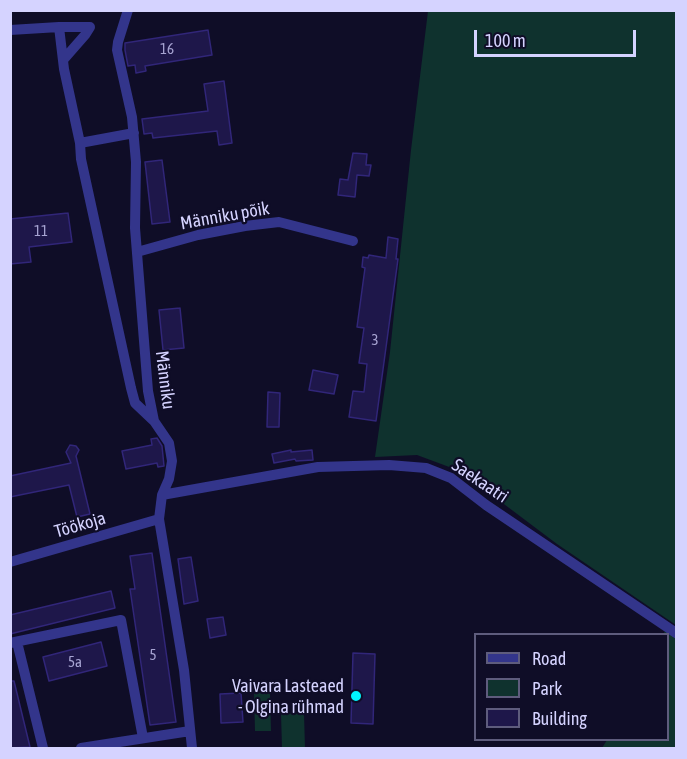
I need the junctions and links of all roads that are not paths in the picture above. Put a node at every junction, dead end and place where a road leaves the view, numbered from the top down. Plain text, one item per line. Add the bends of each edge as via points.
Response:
1 (128, 10) edge
2 (60, 27) junction
3 (10, 30) edge
4 (64, 59) junction
5 (134, 133) junction
6 (80, 143) junction
7 (353, 241) dead end
8 (137, 252) junction
9 (154, 421) junction
10 (162, 495) junction
11 (159, 519) junction
12 (10, 562) edge
13 (676, 633) edge
14 (14, 642) edge
15 (190, 731) junction
16 (142, 738) junction
17 (43, 748) edge
18 (81, 748) edge
19 (192, 748) edge

1 - 5 street, Männiku via 117,50
2 - 3 street
2 - 4 street
2 - 4 street via 90,27
4 - 6 street
5 - 6 street
5 - 8 street, Männiku
6 - 9 street via 131,388 135,403
7 - 8 street, Männiku põik via 279,222 198,235
8 - 9 street, Männiku via 146,380
9 - 10 street, Männiku via 169,443 172,461
10 - 11 street, Männiku
10 - 13 street, Saekaatri via 318,467 426,468 451,477 486,505
11 - 12 street, Töökoja
11 - 15 street, Männiku
14 - 16 street via 121,620
14 - 17 street
15 - 16 street
15 - 19 street, Männiku
16 - 18 street

